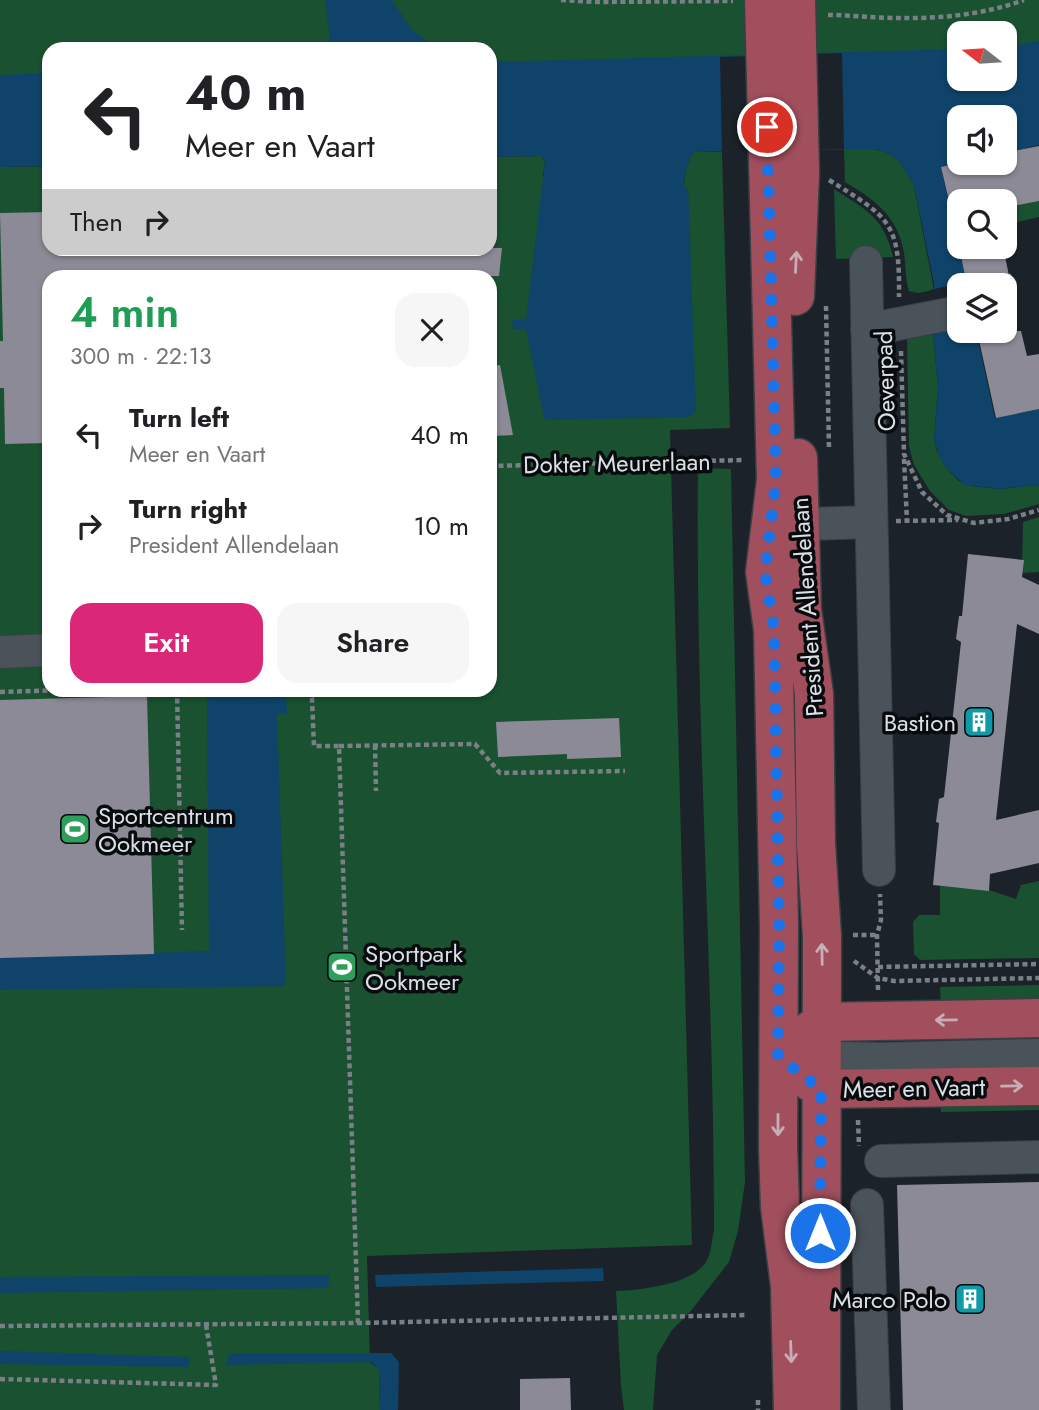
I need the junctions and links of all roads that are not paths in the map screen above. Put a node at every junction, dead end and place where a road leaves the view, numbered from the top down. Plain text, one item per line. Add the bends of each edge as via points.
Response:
1 (764, 0) edge
2 (806, 8) edge
3 (781, 55) junction
4 (866, 262) dead end
5 (947, 314) edge
6 (867, 330) junction
7 (871, 522) junction
8 (785, 524) junction
9 (42, 650) edge
10 (0, 652) edge
11 (880, 877) road end
12 (1039, 1018) edge
13 (1039, 1055) edge
14 (822, 1056) junction
15 (778, 1057) junction
16 (1039, 1086) edge
17 (1039, 1157) edge
18 (881, 1161) dead end
19 (867, 1205) dead end
20 (793, 1410) edge
21 (821, 1410) edge
22 (874, 1410) edge

1 - 3 main road, President Allendelaan
2 - 3 main road, President Allendelaan
3 - 8 main road, President Allendelaan via 795,158
4 - 6 street
5 - 6 street
6 - 7 street
7 - 8 street
7 - 11 street
14 -> 8 main road, President Allendelaan via 814,694
8 - 15 main road, President Allendelaan via 765,572 774,630
9 - 10 street
12 -> 14 main road
13 - 14 street
14 - 15 main road, Meer en Vaart
14 - 15 main road via 794,1042
14 -> 16 main road, Meer en Vaart
14 - 21 main road, President Allendelaan
15 -> 20 main road, President Allendelaan via 780,1207 789,1286
17 - 18 street
19 - 22 street

